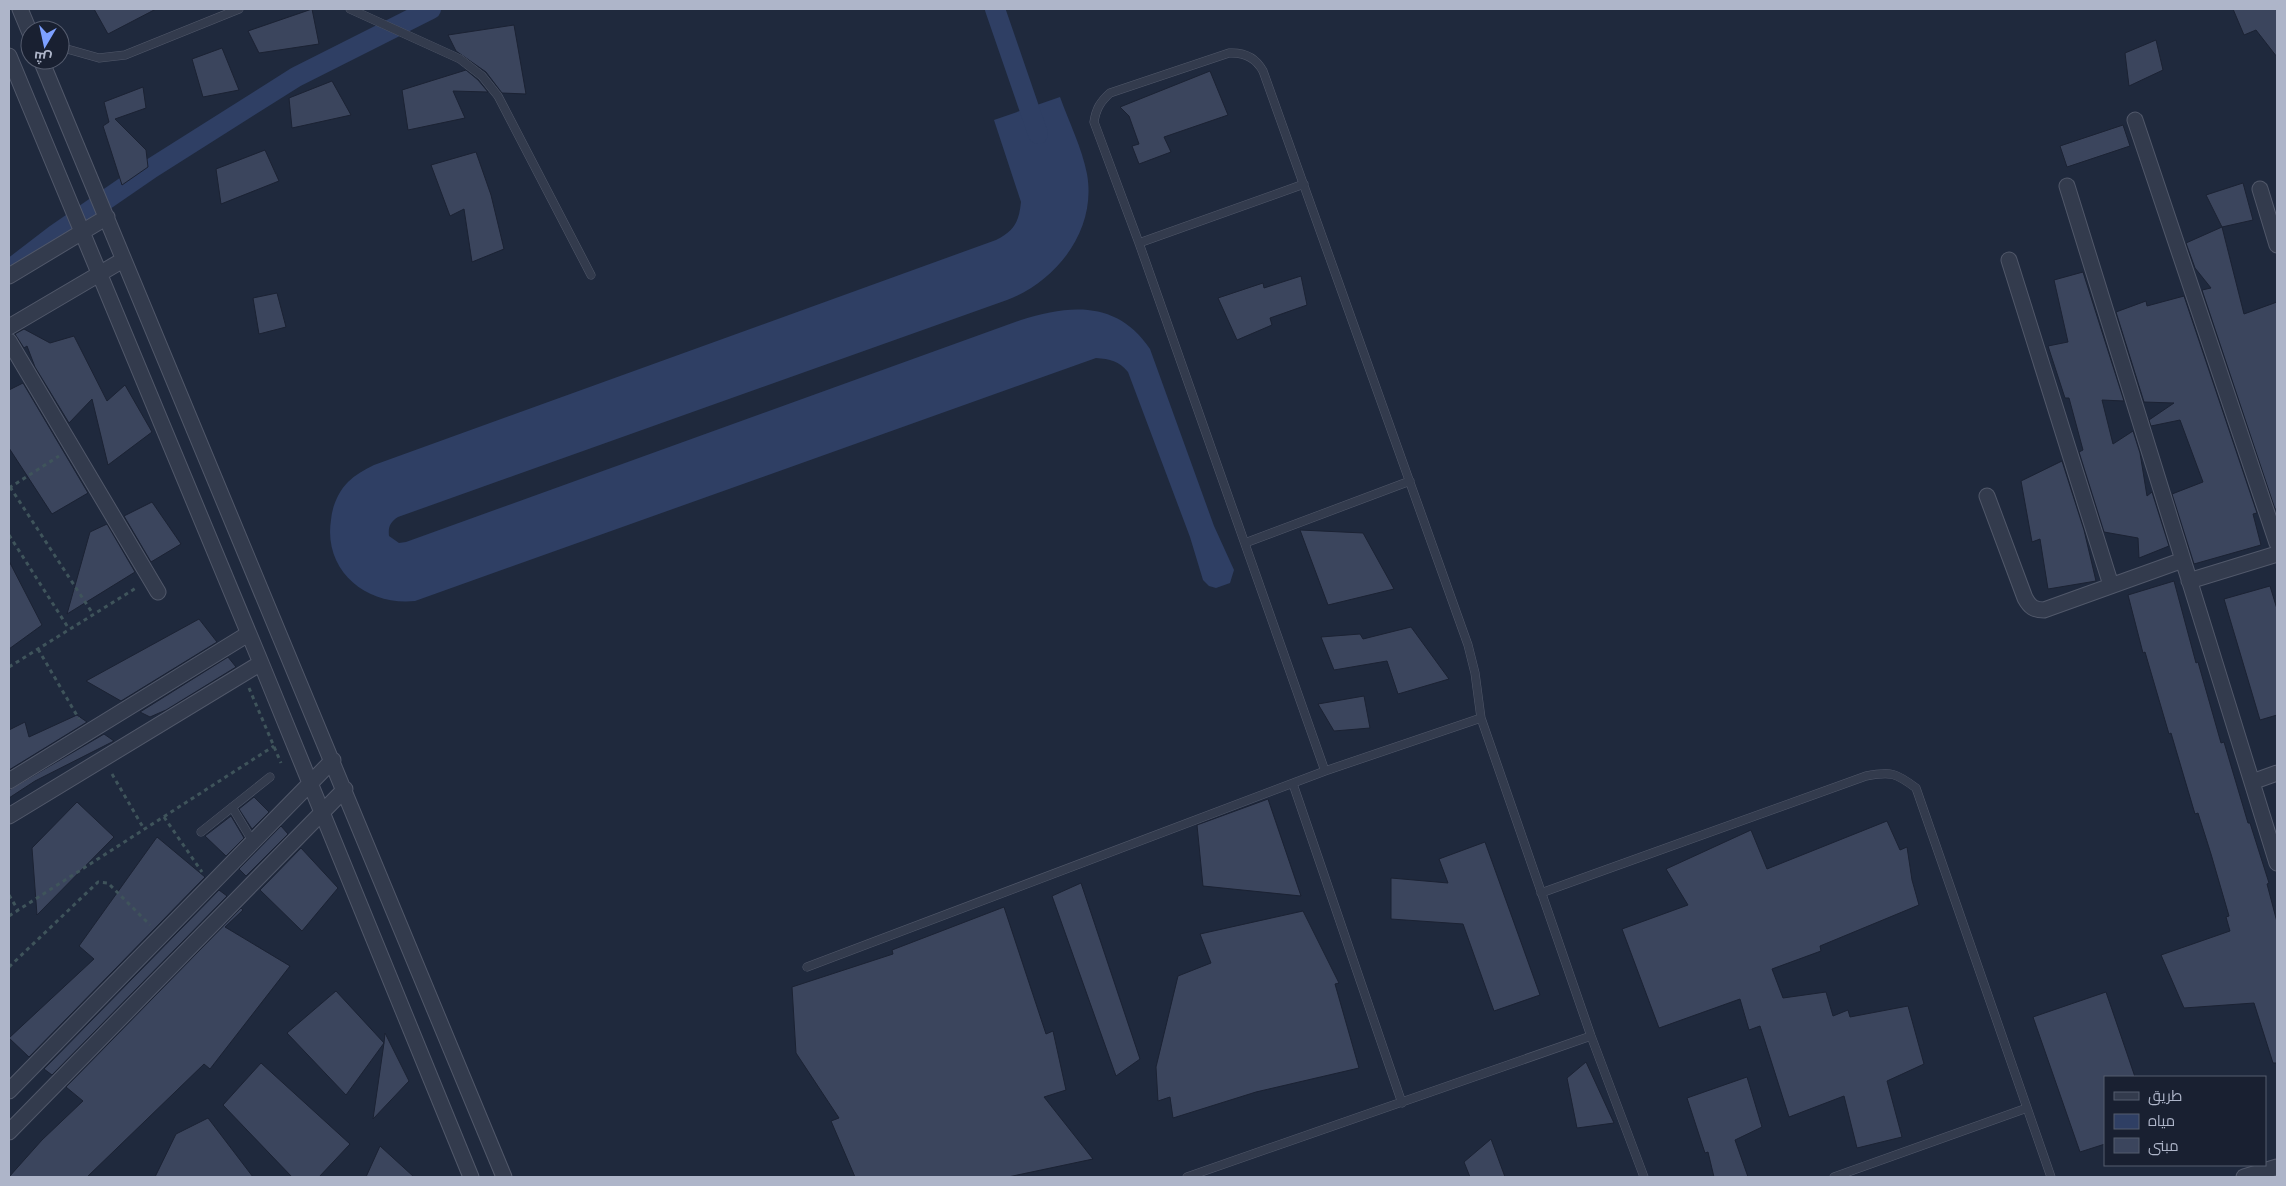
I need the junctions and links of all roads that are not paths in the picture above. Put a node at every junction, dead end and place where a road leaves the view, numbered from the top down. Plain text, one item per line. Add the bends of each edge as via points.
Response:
1 (239, 9) edge
2 (350, 9) edge
3 (70, 51) edge
4 (9, 56) edge
5 (45, 70) edge
6 (2135, 120) dead end
7 (1304, 184) junction
8 (2067, 186) dead end
9 (2260, 189) dead end
10 (108, 217) junction
11 (82, 233) junction
12 (1139, 243) junction
13 (2277, 245) edge
14 (124, 260) junction
15 (2010, 260) dead end
16 (99, 274) junction
17 (591, 275) dead end
18 (9, 276) edge
19 (9, 327) edge
20 (9, 341) edge
21 (1410, 481) junction
22 (1987, 496) dead end
23 (1245, 543) junction
24 (2277, 543) edge
25 (2277, 554) edge
26 (2183, 560) junction
27 (2189, 581) junction
28 (2111, 585) junction
29 (158, 592) dead end
30 (248, 634) junction
31 (261, 663) junction
32 (1481, 718) junction
33 (333, 760) junction
34 (1325, 772) junction
35 (2277, 774) edge
36 (270, 777) dead end
37 (9, 781) edge
38 (2252, 782) junction
39 (310, 784) junction
40 (1293, 784) junction
41 (345, 789) junction
42 (232, 807) junction
43 (322, 812) junction
44 (9, 816) edge
45 (201, 832) dead end
46 (253, 842) junction
47 (2277, 863) edge
48 (1541, 894) junction
49 (807, 966) dead end
50 (1591, 1036) junction
51 (9, 1091) edge
52 (1402, 1103) junction
53 (2027, 1108) junction
54 (9, 1132) edge
55 (2277, 1166) edge
56 (471, 1177) edge
57 (504, 1177) edge
58 (1187, 1177) edge
59 (1644, 1177) edge
60 (1834, 1177) edge
61 (2051, 1177) edge
62 (2244, 1177) edge

1 - 3 lane via 125,56 99,58
2 - 17 lane via 460,59 482,76 498,96
4 - 11 street
5 - 10 street
6 - 24 street
7 - 12 lane
7 - 12 lane via 1263,71 1258,62 1241,52 1229,52 1118,90 1102,101 1095,111 1094,122
7 - 21 lane
8 - 26 street
9 - 13 street
10 - 11 street
10 - 14 street
11 - 16 street
11 - 18 street
12 - 23 lane
14 - 16 street
14 - 33 street
15 - 28 street
16 - 19 street
16 - 30 street
20 - 29 street
21 - 23 lane
21 - 32 lane via 1468,645 1477,681
22 - 28 street via 2029,606 2044,610
23 - 34 lane
25 - 27 street
26 - 27 street
26 - 28 street
27 - 38 street
30 - 31 street
30 - 37 street
31 - 39 street
31 - 44 street
32 - 34 lane
32 - 48 lane
33 - 39 street
33 - 41 street
34 - 40 lane
35 - 38 street
36 - 42 lane
38 - 47 street
39 - 43 street
39 - 46 street
40 - 49 lane
40 - 52 lane
41 - 43 street
41 - 57 street
42 - 45 lane
42 - 46 lane
43 - 54 street
43 - 56 street
46 - 51 street
48 - 50 lane
48 - 53 lane via 1866,776 1882,773 1899,775 1916,788
50 - 52 lane
50 - 59 lane
52 - 58 lane
53 - 60 lane
53 - 61 lane
55 - 62 street

